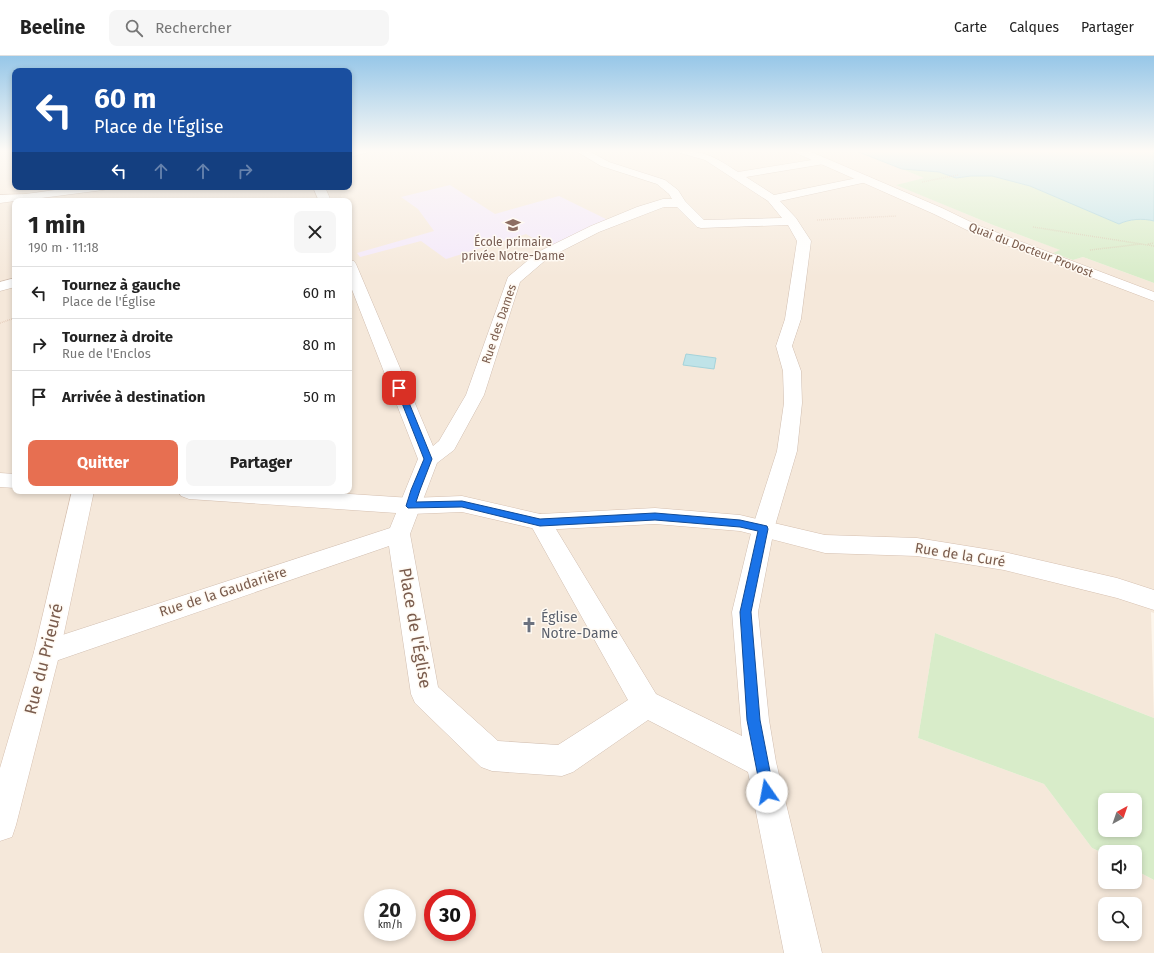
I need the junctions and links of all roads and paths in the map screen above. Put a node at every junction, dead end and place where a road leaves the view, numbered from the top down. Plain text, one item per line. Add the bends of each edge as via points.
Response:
1 (47, 193) edge
2 (674, 193) edge
3 (762, 193) edge
4 (801, 193) edge
5 (899, 193) edge
6 (27, 195) edge
7 (0, 199) edge
8 (772, 199) junction
9 (680, 203) junction
10 (938, 210) junction
11 (792, 221) junction
12 (1154, 243) edge
13 (1053, 258) junction
14 (352, 271) edge
15 (12, 283) edge
16 (0, 287) edge
17 (1154, 297) edge
18 (12, 319) edge
19 (0, 323) edge
20 (428, 459) junction
21 (0, 480) edge
22 (12, 481) edge
23 (82, 494) edge
24 (233, 494) edge
25 (411, 506) junction
26 (540, 522) junction
27 (763, 529) junction
28 (399, 534) junction
29 (1154, 600) edge
30 (47, 652) junction
31 (646, 704) junction
32 (761, 762) junction
33 (0, 825) edge
34 (803, 953) edge

1 - 6 street
2 - 9 street
3 - 8 street
4 - 8 street
5 - 10 street, Quai du Docteur Provost
6 - 7 street
8 - 11 street
9 - 11 street via 701,224
9 - 20 street, Rue des Dames via 663,203 595,229 543,255 512,280 475,396 447,445
10 - 11 path via 887,217
10 - 13 street, Quai du Docteur Provost via 973,228
11 - 27 street via 804,241 793,319 784,346 792,371 793,403 787,451
12 - 13 path via 1090,250
13 - 17 street, Quai du Docteur Provost
14 - 20 street
15 - 16 street
18 - 19 path
20 - 25 street
21 - 22 street
23 - 30 street, Rue du Prieuré
24 - 25 street
25 - 26 street via 462,504
25 - 28 street
26 - 27 street via 655,516 740,523
26 - 31 street
27 - 29 street, Rue de la Curé via 825,544 917,547 1004,561 1118,588
27 - 32 street via 746,612 754,720
28 - 30 street, Rue de la Gaudarière
28 - 31 street, Place de l'Église via 425,694 492,756 562,761
30 - 33 street, Rue du Prieuré
31 - 32 street
32 - 34 street

